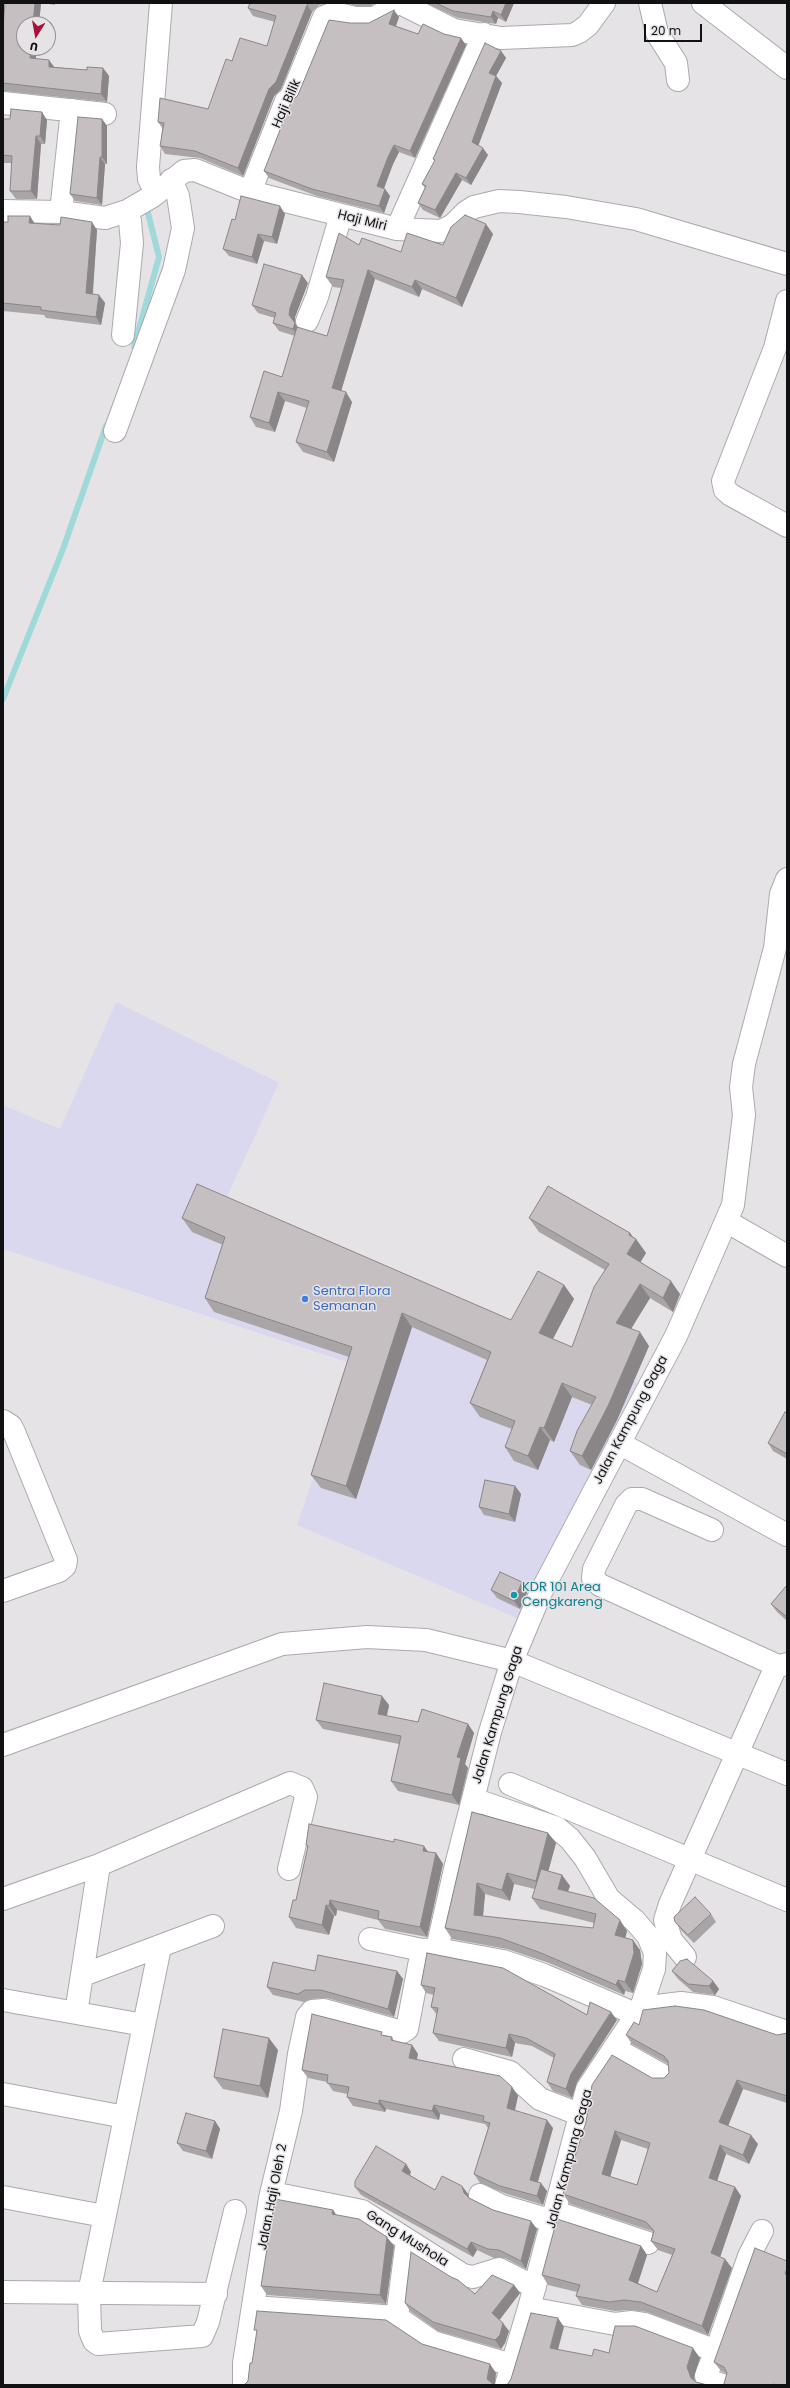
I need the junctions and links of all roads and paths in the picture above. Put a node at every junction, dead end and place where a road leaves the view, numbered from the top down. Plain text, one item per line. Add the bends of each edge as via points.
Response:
1 (161, 3) edge
2 (396, 3) edge
3 (400, 3) edge
4 (604, 3) edge
5 (650, 3) edge
6 (703, 3) edge
7 (484, 34) junction
8 (787, 68) edge
9 (678, 80) dead end
10 (3, 103) edge
11 (72, 110) junction
12 (105, 114) dead end
13 (160, 190) junction
14 (250, 192) junction
15 (129, 209) junction
16 (3, 210) edge
17 (61, 212) junction
18 (341, 216) junction
19 (397, 229) junction
20 (787, 263) edge
21 (787, 301) edge
22 (307, 321) dead end
23 (123, 335) dead end
24 (115, 431) dead end
25 (787, 526) edge
26 (787, 879) edge
27 (726, 1221) junction
28 (787, 1256) edge
29 (3, 1421) edge
30 (619, 1443) junction
31 (712, 1530) dead end
32 (787, 1535) edge
33 (3, 1591) edge
34 (512, 1661) junction
35 (783, 1665) edge
36 (3, 1745) edge
37 (737, 1754) junction
38 (787, 1774) edge
39 (510, 1784) dead end
40 (473, 1799) junction
41 (690, 1859) junction
42 (99, 1866) junction
43 (289, 1869) dead end
44 (3, 1899) edge
45 (787, 1900) edge
46 (213, 1926) dead end
47 (370, 1939) dead end
48 (160, 1947) junction
49 (429, 1950) junction
50 (685, 1958) edge
51 (83, 1975) junction
52 (3, 2000) edge
53 (639, 2011) junction
54 (76, 2013) junction
55 (144, 2025) junction
56 (787, 2032) edge
57 (614, 2048) junction
58 (464, 2059) dead end
59 (664, 2076) edge
60 (3, 2094) edge
61 (581, 2115) junction
62 (125, 2117) junction
63 (272, 2193) junction
64 (480, 2195) dead end
65 (3, 2197) edge
66 (235, 2211) dead end
67 (104, 2216) junction
68 (554, 2216) junction
69 (762, 2231) dead end
70 (407, 2240) junction
71 (648, 2243) dead end
72 (535, 2286) junction
73 (3, 2292) edge
74 (89, 2293) junction
75 (216, 2294) junction
76 (253, 2307) junction
77 (529, 2308) junction
78 (397, 2317) junction
79 (716, 2351) junction
80 (509, 2375) edge
81 (244, 2385) edge
82 (722, 2385) edge

1 - 13 street via 148,167 149,180
2 - 14 street, Haji Bilik via 374,18 355,18 334,13 324,17 291,97 286,101
3 - 7 street via 454,30
4 - 7 street via 588,25 572,34 501,38
5 - 9 street via 657,33 676,63
6 - 8 street
7 - 19 street, Haji Miri
10 - 11 street
11 - 12 street
11 - 17 street
13 - 14 street, Haji Miri via 184,171 194,170
13 - 15 street, Haji Miri
13 - 24 street via 178,196 183,228 174,270
14 - 18 street, Haji Miri
15 - 17 street, Haji Miri via 105,218
15 - 23 street via 132,243
16 - 17 street, Haji Miri
18 - 19 street, Haji Miri
18 - 22 street via 317,297
19 - 20 street via 441,231 474,208 499,201 519,202 636,219
21 - 25 street via 772,355 722,481 725,490 731,495
26 - 27 street, Jalan Kampung Gaga via 781,894 775,948 744,1064 741,1086 744,1115 742,1135 733,1205
27 - 28 street
27 - 30 street, Jalan Kampung Gaga via 676,1336
29 - 33 street via 14,1432 66,1560 65,1566 59,1571
30 - 32 street
30 - 34 street, Jalan Kampung Gaga via 552,1568
31 - 35 street via 642,1499 632,1499 626,1505 594,1569 593,1578 600,1585
34 - 36 street via 426,1640 367,1637 282,1644
34 - 37 street
34 - 40 street, Jalan Kampung Gaga
35 - 37 street via 773,1674
37 - 38 street
37 - 41 street
39 - 41 street
40 - 49 street via 456,1865
40 - 53 street, Jalan Kampung Gaga via 557,1828 585,1858 609,1899 635,1921 651,1942 655,1953 654,1969
41 - 45 street
41 - 50 street via 665,1920 670,1940
42 - 43 street via 290,1783 302,1788 306,1797
42 - 44 street
42 - 51 street
46 - 48 street
47 - 49 street
48 - 51 street
48 - 55 street
49 - 53 street via 503,1961
49 - 63 street, Jalan Haji Oleh 2 via 407,2029 402,2032 324,2010 312,2011 307,2017 291,2111
51 - 54 street
52 - 54 street
53 - 56 street via 681,2003 713,2007
53 - 57 street, Jalan Kampung Gaga
54 - 55 street
55 - 62 street
57 - 59 street
57 - 61 street, Jalan Kampung Gaga via 587,2089
58 - 61 street via 510,2072 540,2098
60 - 62 street
61 - 68 street, Jalan Kampung Gaga
62 - 67 street
63 - 70 street, Gang Mushola via 362,2212
63 - 76 street, Jalan Haji Oleh 2
64 - 68 street via 502,2206
65 - 67 street
66 - 75 street
67 - 74 street
68 - 71 street
68 - 72 street, Jalan Kampung Gaga
69 - 79 street via 749,2256
70 - 72 street, Gang Mushola via 468,2276 473,2277 499,2269
70 - 78 street
72 - 77 street, Jalan Kampung Gaga
73 - 74 street
74 - 75 street
74 - 75 street via 90,2332 98,2344 202,2336
76 - 78 street
76 - 81 street, Jalan Haji Oleh 2 via 244,2364
77 - 79 street via 615,2324 646,2324
77 - 80 street, Jalan Kampung Gaga
78 - 80 street via 433,2342
79 - 82 street via 706,2375 707,2380

